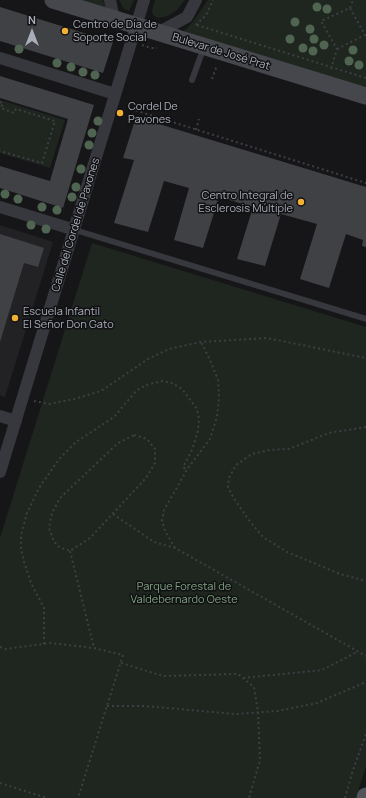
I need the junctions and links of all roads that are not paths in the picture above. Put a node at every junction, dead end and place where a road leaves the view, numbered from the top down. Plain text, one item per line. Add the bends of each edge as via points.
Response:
1 (54, 0) edge
2 (110, 0) edge
3 (144, 0) edge
4 (196, 0) edge
5 (114, 19) junction
6 (136, 25) junction
7 (159, 32) junction
8 (204, 46) junction
9 (0, 58) edge
10 (192, 80) dead end
11 (115, 94) junction
12 (366, 96) edge
13 (0, 207) edge
14 (75, 230) junction
15 (366, 320) edge
16 (0, 416) edge
17 (16, 421) junction
18 (0, 472) edge

1 - 5 street, Bulevar de José Prat
2 - 5 street
3 - 6 street, Calle del Cordel de Pavones
4 - 7 street via 186,17
5 - 6 street, Bulevar de José Prat
6 - 7 street, Bulevar de José Prat
6 - 11 street, Calle del Cordel de Pavones
7 - 8 street, Bulevar de José Prat
8 - 10 lane
8 - 12 street, Bulevar de José Prat
9 - 11 street
11 - 14 street, Calle del Cordel de Pavones
13 - 14 street
14 - 15 lane
14 - 17 street, Calle del Cordel de Pavones
16 - 17 street
17 - 18 street, Calle del Cordel de Pavones

